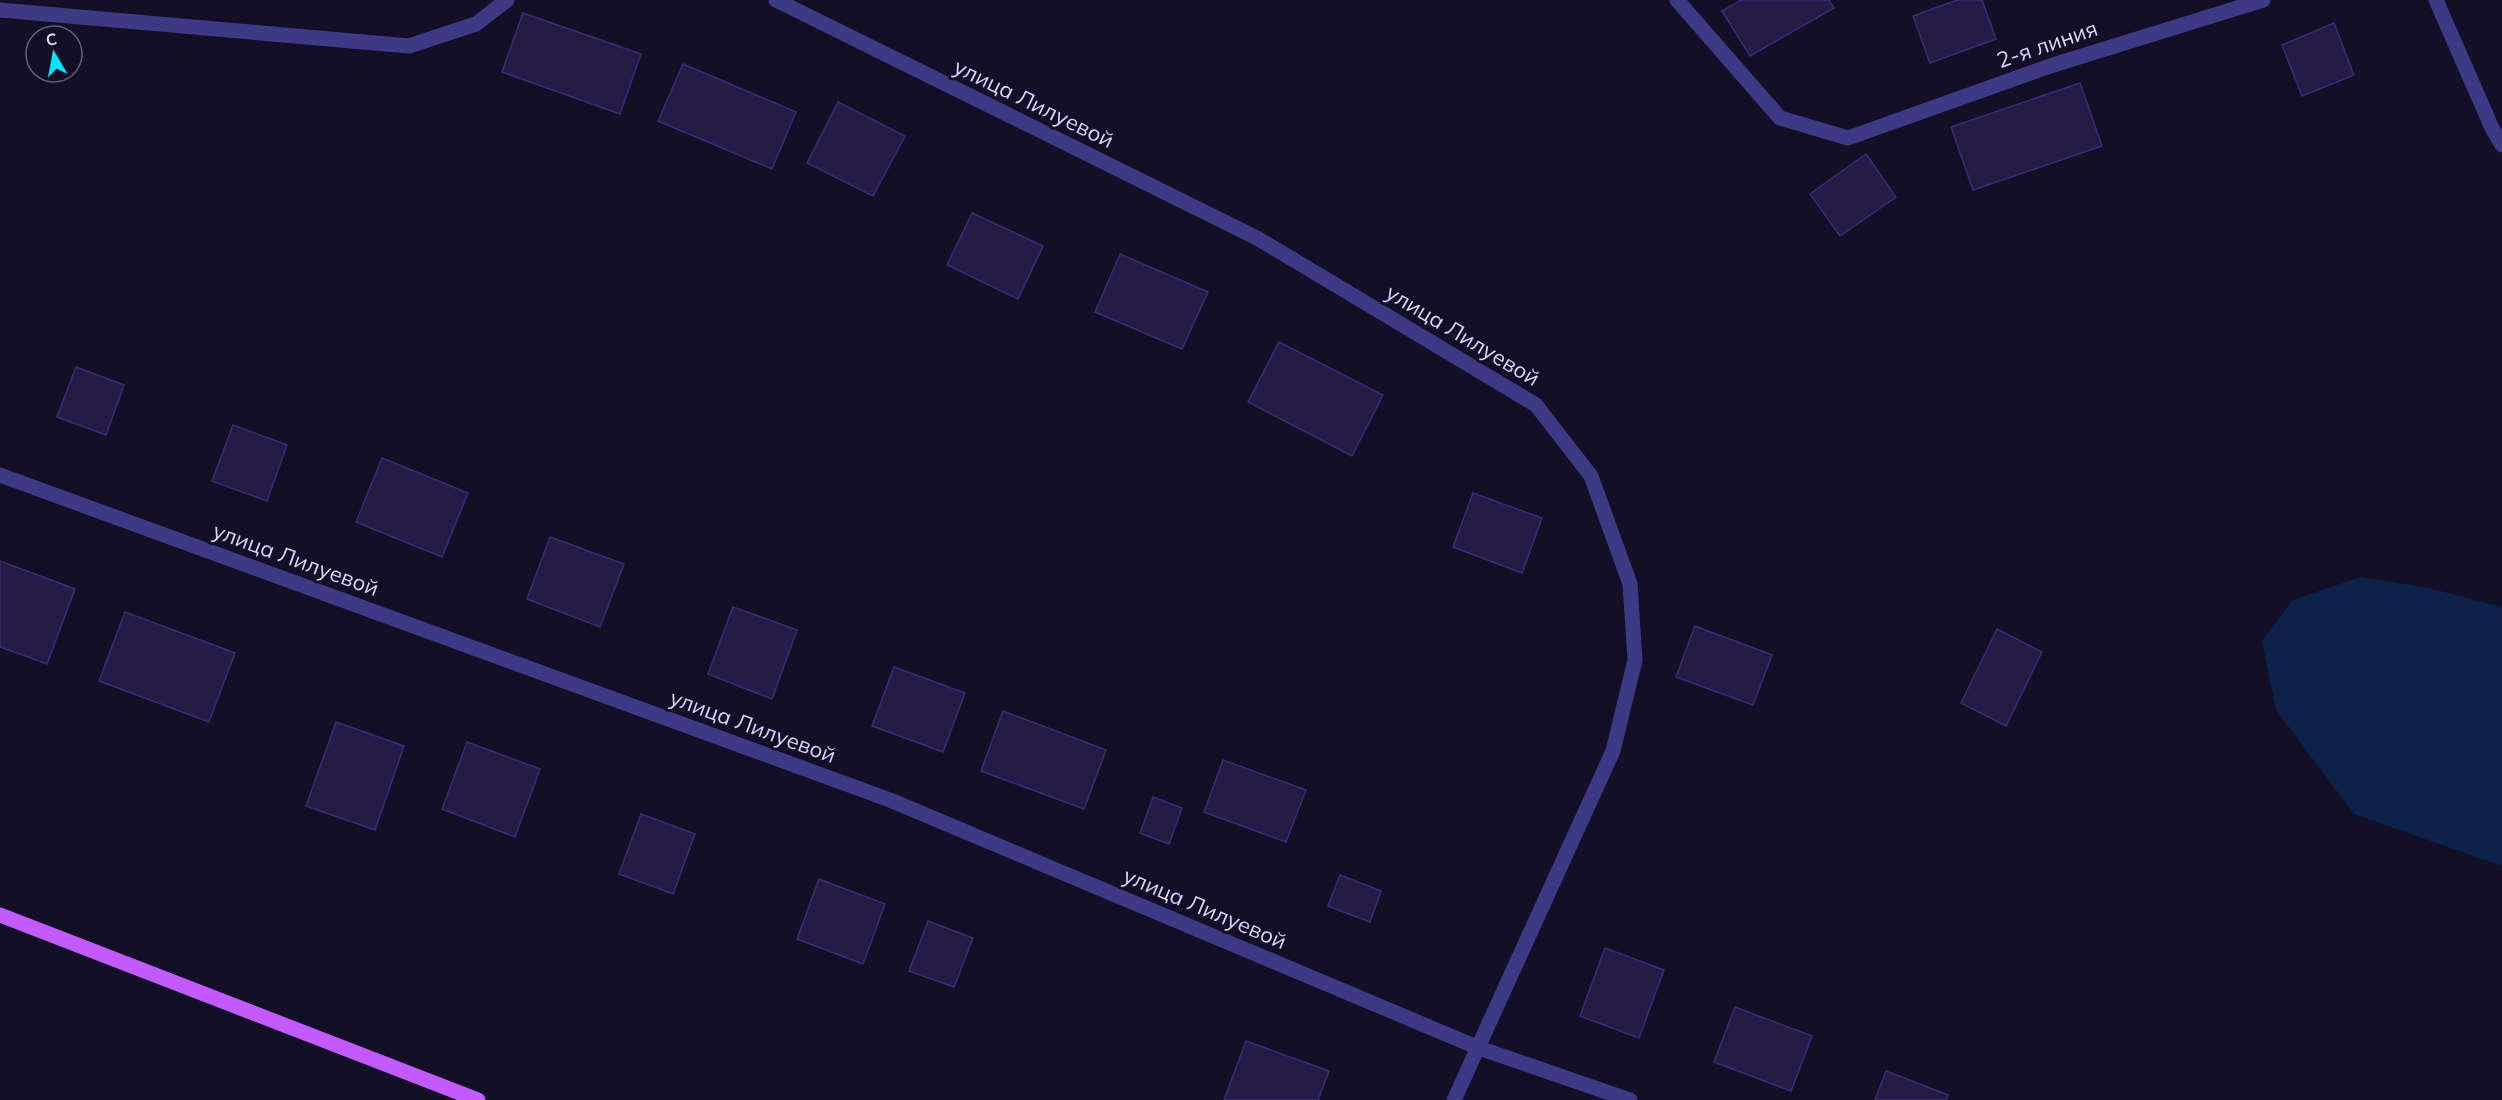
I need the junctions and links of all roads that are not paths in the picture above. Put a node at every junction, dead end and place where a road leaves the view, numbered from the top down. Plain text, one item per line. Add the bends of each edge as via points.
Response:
1 (507, 0) edge
2 (776, 0) edge
3 (1677, 0) edge
4 (2263, 0) edge
5 (2436, 0) edge
6 (0, 10) edge
7 (2502, 145) edge
8 (0, 475) edge
9 (0, 915) edge
10 (1479, 1048) junction
11 (478, 1100) edge
12 (1454, 1100) edge
13 (1630, 1100) edge

1 - 6 street via 476,24 408,46
2 - 10 street, улица Лилуевой via 1257,238 1536,405 1591,476 1630,584 1635,660 1613,751
3 - 4 street, 2-я линия via 1780,118 1848,138 2050,66
5 - 7 street
8 - 10 street, улица Лилуевой via 890,800
9 - 11 main road
10 - 12 street, улица Лилуевой
10 - 13 street, улица Лилуевой

